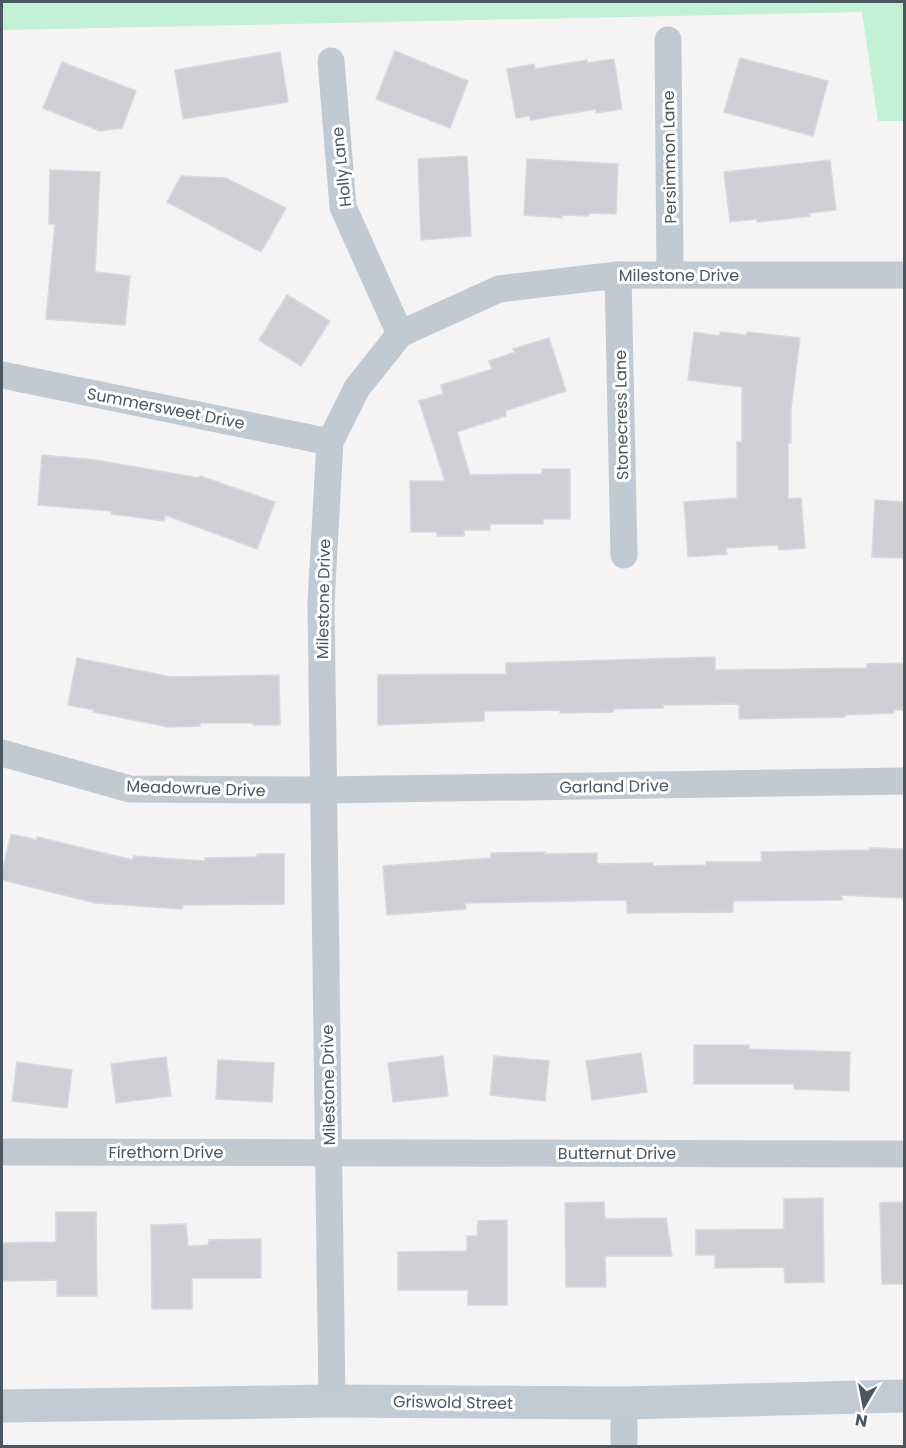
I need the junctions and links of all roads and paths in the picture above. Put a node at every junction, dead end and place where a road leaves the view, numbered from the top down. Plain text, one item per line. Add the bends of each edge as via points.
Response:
1 (668, 40) dead end
2 (331, 61) dead end
3 (904, 274) edge
4 (618, 275) junction
5 (670, 275) junction
6 (400, 334) junction
7 (2, 375) edge
8 (330, 442) junction
9 (624, 555) dead end
10 (2, 753) edge
11 (904, 781) edge
12 (324, 790) junction
13 (2, 1152) edge
14 (330, 1152) junction
15 (904, 1154) edge
16 (904, 1396) edge
17 (332, 1401) junction
18 (624, 1403) junction
19 (2, 1406) edge
20 (624, 1446) edge

1 - 5 street, Persimmon Lane
2 - 6 street, Holly Lane via 343,207
3 - 5 street, Milestone Drive
4 - 5 street, Milestone Drive
4 - 6 street, Milestone Drive via 499,289
4 - 9 street, Stonecress Lane
6 - 8 street, Milestone Drive via 357,388
7 - 8 street, Summersweet Drive
8 - 12 street, Milestone Drive via 321,603
10 - 12 street, Meadowrue Drive via 130,789
11 - 12 street, Garland Drive
12 - 14 street, Milestone Drive
13 - 14 street, Firethorn Drive
14 - 15 street, Butternut Drive
14 - 17 street, Milestone Drive
16 - 18 main road, Griswold Street
17 - 18 main road, Griswold Street
17 - 19 main road, Griswold Street
18 - 20 street

